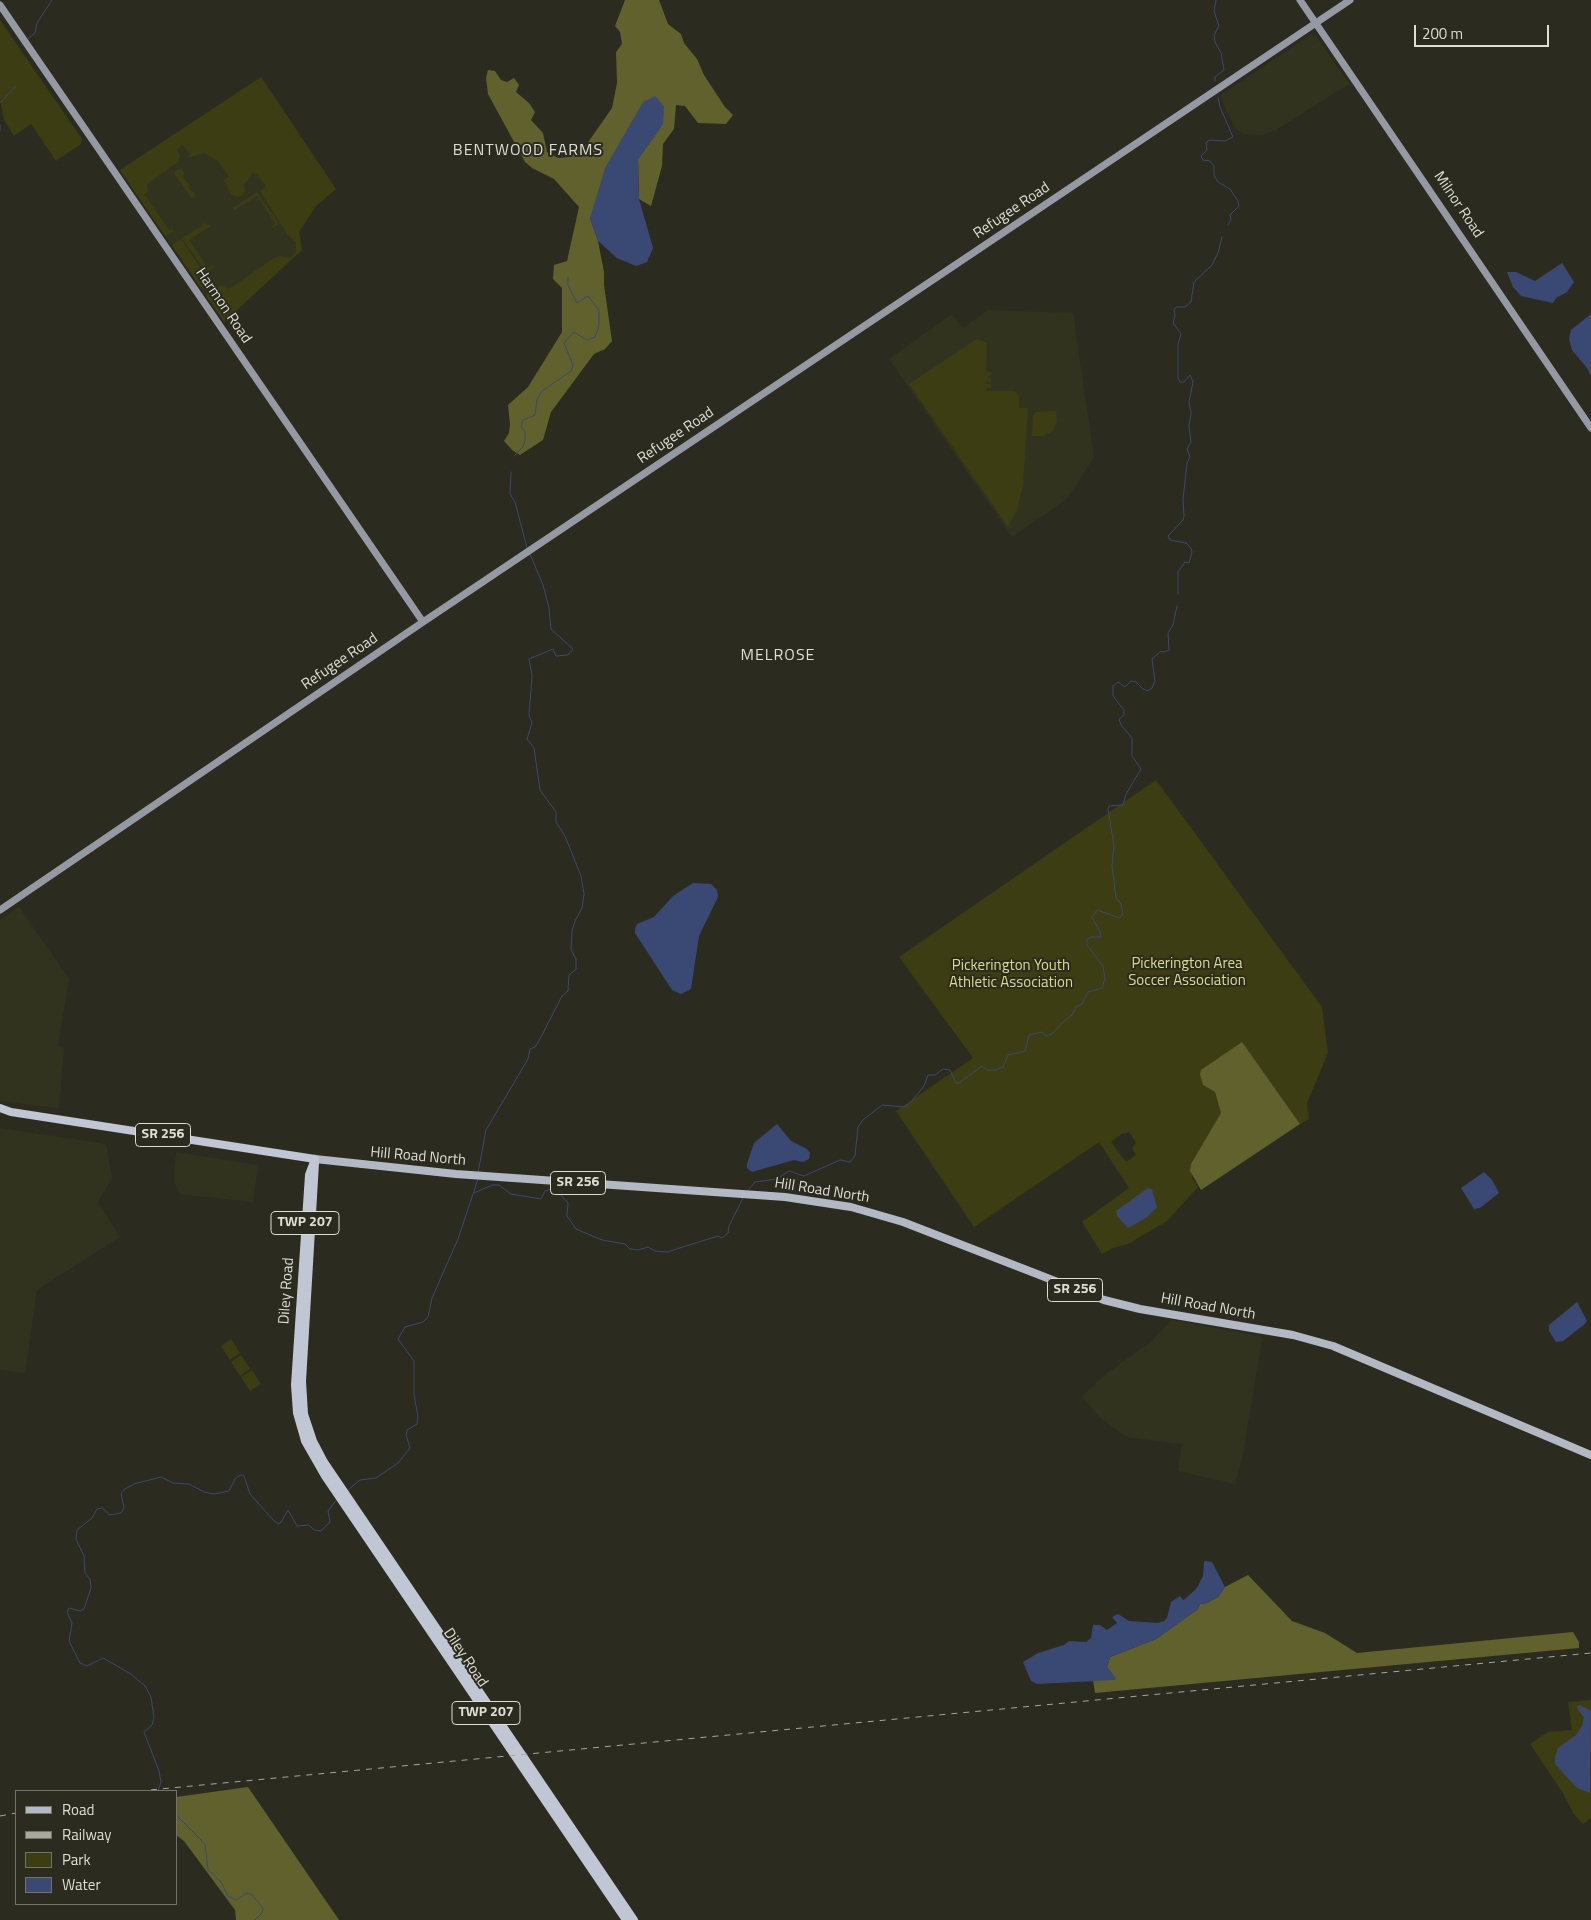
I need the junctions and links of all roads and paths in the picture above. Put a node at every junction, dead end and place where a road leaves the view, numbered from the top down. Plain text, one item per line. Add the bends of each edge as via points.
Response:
1 (1300, 0) edge
2 (1350, 0) edge
3 (0, 5) edge
4 (1316, 23) junction
5 (1591, 428) edge
6 (423, 622) junction
7 (18, 897) junction
8 (0, 905) edge
9 (0, 910) edge
10 (0, 1108) edge
11 (11, 1112) junction
12 (0, 1114) edge
13 (315, 1158) junction
14 (1591, 1455) edge
15 (349, 1505) junction
16 (626, 1920) edge
17 (634, 1920) edge

1 - 4 main road, Milnor Road
2 - 4 main road, Refugee Road
3 - 6 main road, Harmon Road
4 - 5 main road, Milnor Road
4 - 6 main road, Refugee Road
6 - 7 main road, Refugee Road
7 - 8 main road, Refugee Road
7 - 9 main road, Refugee Road
10 - 11 highway
11 - 12 highway
11 - 13 highway, Hill Road North / SR 256
13 - 14 main road, Hill Road North / SR 256 via 465,1175 754,1195 832,1203 884,1215 1110,1302 1315,1340
13 - 15 highway, Diley Road / TWP 207 via 302,1401 314,1444
15 - 16 highway, Diley Road / TWP 207
15 - 17 highway, Diley Road / TWP 207

